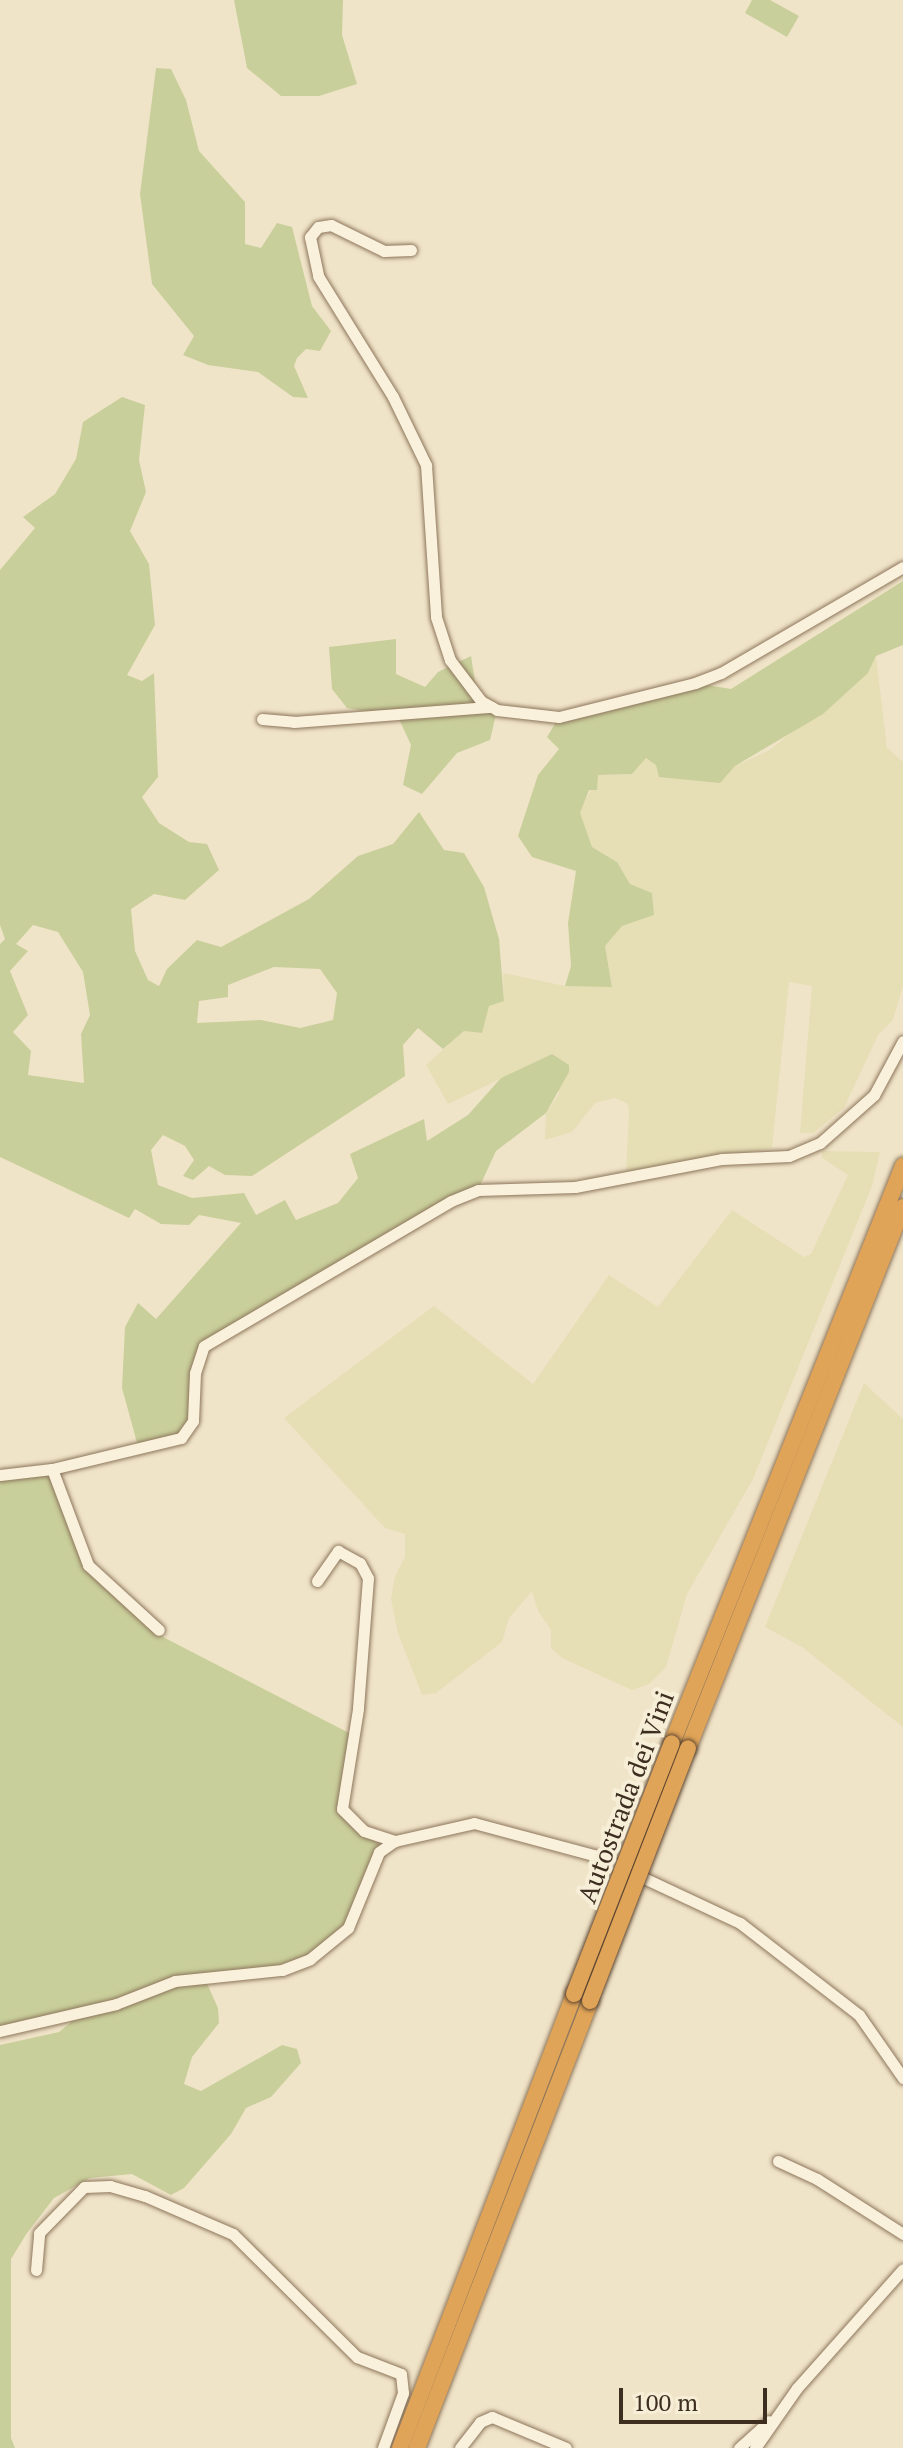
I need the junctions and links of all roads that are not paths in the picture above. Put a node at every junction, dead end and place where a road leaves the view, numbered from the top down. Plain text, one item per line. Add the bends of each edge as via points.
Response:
1 (411, 250) dead end
2 (903, 567) edge
3 (492, 707) junction
4 (262, 719) dead end
5 (903, 1041) edge
6 (903, 1166) edge
7 (903, 1207) edge
8 (52, 1469) junction
9 (0, 1475) edge
10 (317, 1581) dead end
11 (159, 1630) dead end
12 (680, 1746) junction
13 (395, 1841) junction
14 (582, 1998) junction
15 (0, 2031) edge
16 (903, 2078) edge
17 (778, 2161) dead end
18 (903, 2234) edge
19 (903, 2269) edge
20 (36, 2270) dead end
21 (786, 2404) junction
22 (383, 2448) edge
23 (400, 2448) edge
24 (417, 2448) edge
25 (460, 2448) edge
26 (566, 2448) edge
27 (739, 2448) edge
28 (755, 2448) edge

1 - 3 street via 384,251 331,225 318,227 310,237 318,276 417,440 429,483 442,644 466,684
2 - 3 street via 695,683 559,717
3 - 4 street via 294,722
5 - 8 street via 874,1095 850,1121 820,1143 789,1156 722,1159 575,1187 478,1190 451,1201 204,1346 195,1373 193,1421 181,1438
6 - 12 highway, Autostrada dei Vini
7 - 12 highway, Autostrada dei Vini
8 - 9 street
8 - 11 street via 88,1565
10 - 13 street via 338,1551 360,1563 368,1578 358,1709 342,1809 364,1831
12 - 14 highway, Autostrada dei Vini, bridge
13 - 15 street via 371,1866 348,1928 310,1959 282,1970 175,1981 116,2004
13 - 16 street via 474,1823 495,1825 597,1856 697,1899 740,1923 859,2015
14 - 23 highway, Autostrada dei Vini
14 - 24 highway, Autostrada dei Vini
17 - 18 street via 817,2179
19 - 21 street
20 - 22 street via 39,2233 84,2187 110,2186 145,2196 233,2234 357,2357 401,2374 403,2393
21 - 27 street
21 - 28 street
25 - 26 street via 480,2422 492,2417

